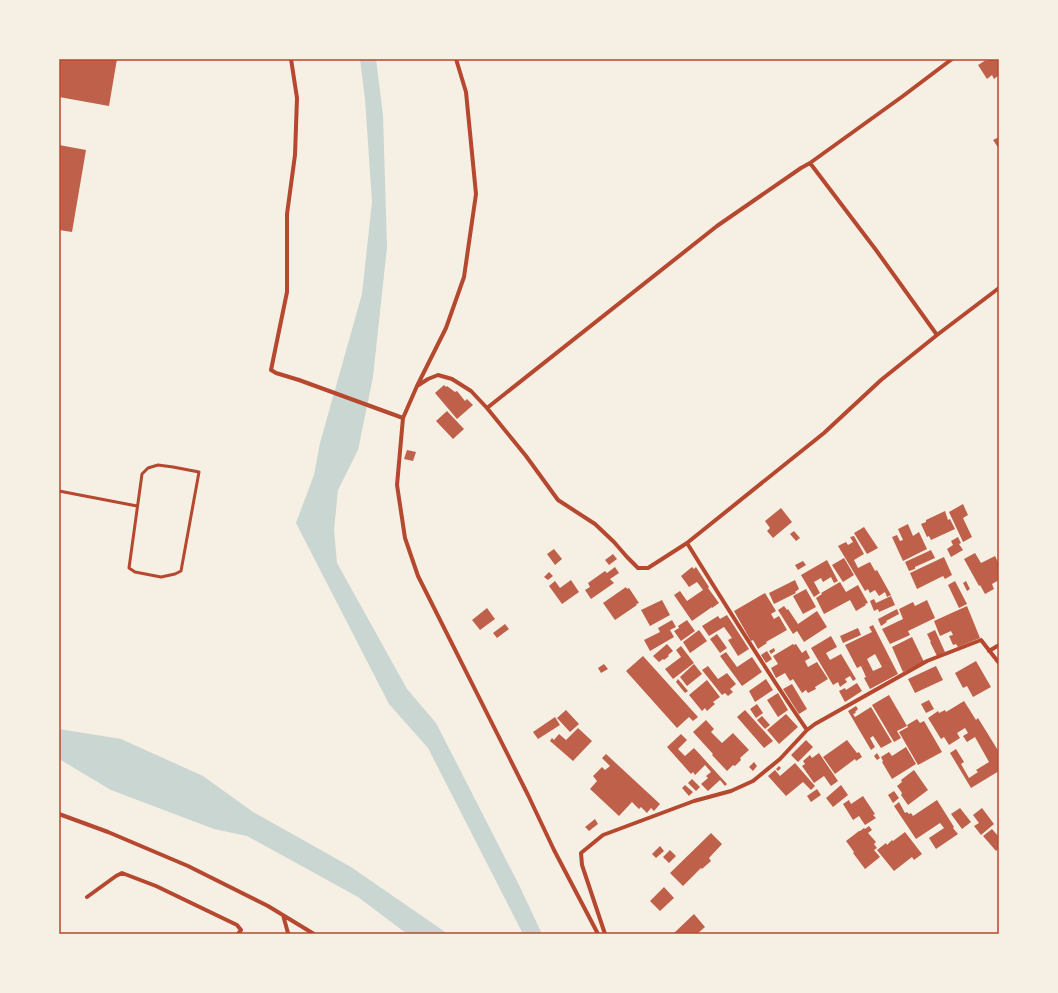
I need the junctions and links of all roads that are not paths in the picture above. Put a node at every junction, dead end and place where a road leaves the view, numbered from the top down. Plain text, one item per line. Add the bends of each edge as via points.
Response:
1 (290, 59) edge
2 (456, 59) edge
3 (952, 59) edge
4 (810, 163) junction
5 (999, 288) edge
6 (937, 335) junction
7 (417, 386) junction
8 (487, 408) junction
9 (403, 418) junction
10 (59, 491) edge
11 (137, 506) junction
12 (687, 543) junction
13 (999, 645) edge
14 (989, 651) junction
15 (999, 663) edge
16 (807, 730) junction
17 (59, 814) edge
18 (87, 897) dead end
19 (283, 915) junction
20 (238, 934) edge
21 (289, 934) edge
22 (314, 934) edge
23 (598, 934) edge
24 (605, 934) edge

1 - 9 street via 297,98 296,155 287,214 287,292 271,370
2 - 7 street via 466,92 476,194 464,277 446,328
3 - 4 street
4 - 6 street
4 - 8 street via 717,226
5 - 6 street
6 - 12 street via 881,380 818,437
7 - 8 street via 438,375 452,379 471,391
7 - 9 street
8 - 12 street via 558,500 595,524 638,568 648,568
9 - 23 street via 397,485 405,538 418,576
10 - 11 lane
11 - 11 lane via 142,474 148,468 173,467 199,472 181,571 161,577 129,568
12 - 16 street
13 - 14 street
14 - 15 street
14 - 16 street via 981,640 927,661
16 - 24 street via 780,759 753,781 731,791 694,801 602,835 581,853 582,864
17 - 19 street via 188,866
18 - 20 street via 122,873 156,886 237,925 241,930
19 - 21 street
19 - 22 street

